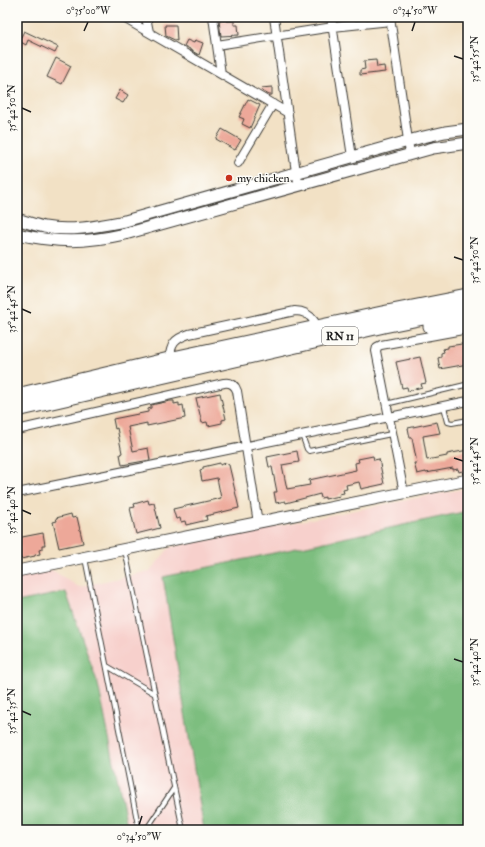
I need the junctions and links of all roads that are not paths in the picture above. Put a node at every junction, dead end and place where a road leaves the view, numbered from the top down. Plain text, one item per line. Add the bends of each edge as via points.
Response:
1 (122, 17) edge
2 (146, 17) edge
3 (213, 17) edge
4 (274, 17) edge
5 (332, 17) edge
6 (390, 19) edge
7 (333, 27) junction
8 (149, 32) junction
9 (277, 35) junction
10 (217, 45) junction
11 (221, 74) junction
12 (273, 104) junction
13 (288, 113) junction
14 (468, 129) edge
15 (407, 141) junction
16 (468, 143) edge
17 (410, 154) junction
18 (352, 157) junction
19 (238, 163) dead end
20 (296, 172) junction
21 (299, 186) junction
22 (17, 220) edge
23 (17, 234) edge
24 (468, 289) edge
25 (468, 297) edge
26 (468, 308) edge
27 (468, 319) edge
28 (314, 321) junction
29 (468, 328) edge
30 (259, 341) junction
31 (170, 360) junction
32 (212, 366) junction
33 (468, 386) edge
34 (17, 396) edge
35 (468, 401) edge
36 (386, 404) junction
37 (444, 407) junction
38 (17, 409) edge
39 (388, 417) junction
40 (468, 420) edge
41 (17, 430) edge
42 (392, 434) junction
43 (302, 435) junction
44 (245, 446) junction
45 (468, 480) edge
46 (17, 493) edge
47 (404, 493) junction
48 (258, 523) junction
49 (125, 549) junction
50 (85, 558) junction
51 (17, 571) edge
52 (107, 666) junction
53 (155, 694) junction
54 (174, 788) junction
55 (140, 830) edge
56 (146, 830) edge
57 (183, 830) edge

1 - 8 street
2 - 8 street
3 - 10 street
4 - 9 street
5 - 7 street
6 - 7 street
6 - 15 street
7 - 9 street
7 - 18 street
8 - 11 street
9 - 10 street
9 - 13 street
10 - 11 street
11 - 12 street
12 - 13 street
12 - 19 street
13 - 20 street
14 - 15 street
15 - 17 street
15 - 18 street
16 - 17 street
17 - 21 street
18 - 20 street
20 - 21 street
20 - 22 street via 125,221 102,225 83,228 45,227
21 - 23 street via 100,240 62,242
24 - 28 highway via 373,306
25 - 30 highway, RN 11
26 - 32 highway, RN 11
27 - 32 highway via 248,364
28 - 30 highway
28 - 31 street via 307,313 295,311 189,334 174,342
29 - 36 street via 381,344 377,347
30 - 31 highway, RN 11
31 - 34 highway, RN 11
32 - 38 highway, RN 11
33 - 36 lane
35 - 37 street
36 - 39 street
37 - 39 street
37 - 40 lane via 448,422
39 - 42 street
39 - 43 street
41 - 44 street via 226,383 233,385 237,391
42 - 43 lane via 310,451
42 - 47 street
43 - 44 street
44 - 46 street
44 - 48 street
45 - 47 street
47 - 48 street
48 - 49 street
49 - 50 street
49 - 53 lane
50 - 51 street
50 - 52 lane
52 - 53 lane
52 - 55 lane
53 - 54 lane
54 - 56 lane
54 - 57 lane

